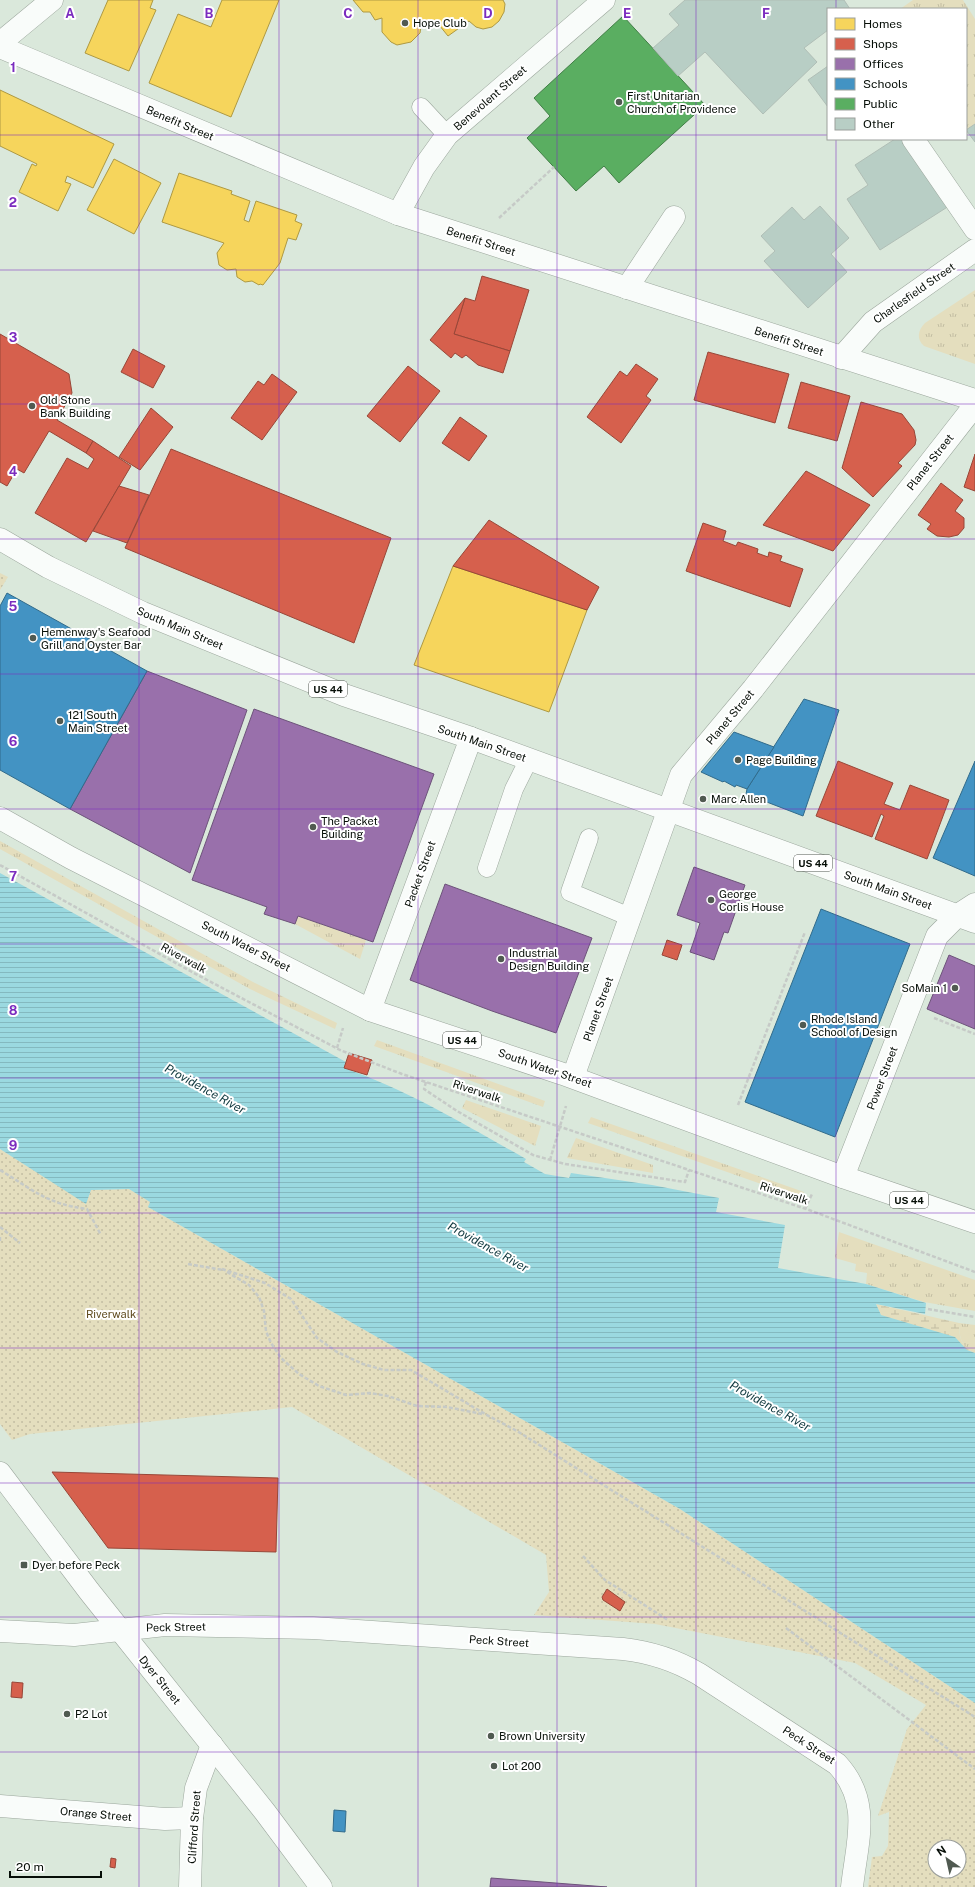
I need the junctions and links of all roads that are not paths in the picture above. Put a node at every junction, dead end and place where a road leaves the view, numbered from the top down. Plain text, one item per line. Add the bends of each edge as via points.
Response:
1 (52, 0) edge
2 (604, 0) edge
3 (0, 43) edge
4 (0, 47) edge
5 (422, 107) dead end
6 (447, 135) junction
7 (914, 140) edge
8 (398, 214) junction
9 (674, 217) dead end
10 (975, 229) edge
11 (975, 250) edge
12 (627, 288) junction
13 (841, 358) junction
14 (975, 400) edge
15 (975, 405) edge
16 (0, 539) edge
17 (470, 738) junction
18 (529, 759) junction
19 (668, 810) junction
20 (0, 818) edge
21 (589, 838) dead end
22 (487, 868) dead end
23 (969, 914) edge
24 (630, 917) junction
25 (370, 1010) junction
26 (573, 1077) junction
27 (843, 1177) junction
28 (975, 1222) edge
29 (0, 1473) edge
30 (119, 1630) junction
31 (0, 1631) edge
32 (212, 1745) junction
33 (0, 1806) edge
34 (192, 1818) junction
35 (190, 1887) edge
36 (321, 1887) edge
37 (852, 1887) edge

1 - 3 street
2 - 6 street, Benevolent Street
4 - 8 street, Benefit Street
5 - 6 lane
6 - 8 street, Benevolent Street via 424,167
7 - 10 street
8 - 12 street, Benefit Street
9 - 12 street
11 - 13 street, Charlesfield Street via 873,322
12 - 13 street, Benefit Street
13 - 14 street, Benefit Street
15 - 19 street, Planet Street via 763,677 681,775
16 - 17 street, South Main Street / US 44 via 48,567 143,613 344,696
17 - 18 street, South Main Street / US 44
17 - 25 street, Packet Street
18 - 19 street, South Main Street / US 44
18 - 22 lane via 514,789
19 - 23 street, South Main Street / US 44
19 - 24 street, Planet Street
20 - 25 street, South Water Street / US 44 via 71,858
21 - 24 lane via 570,892
23 - 27 street, Power Street via 937,936
24 - 26 street, Planet Street
25 - 26 street, South Water Street / US 44
26 - 27 street, South Water Street / US 44
27 - 28 street, South Water Street / US 44
29 - 30 street, Dyer Street
30 - 31 street, Peck Street via 74,1635
30 - 32 street, Dyer Street
30 - 37 street, Peck Street via 165,1625 314,1628 623,1649 670,1660 699,1674 838,1764 855,1790 860,1808
32 - 34 street, Clifford Street via 196,1788
32 - 36 street, Dyer Street
33 - 34 street, Orange Street via 165,1819
34 - 35 street, Clifford Street

